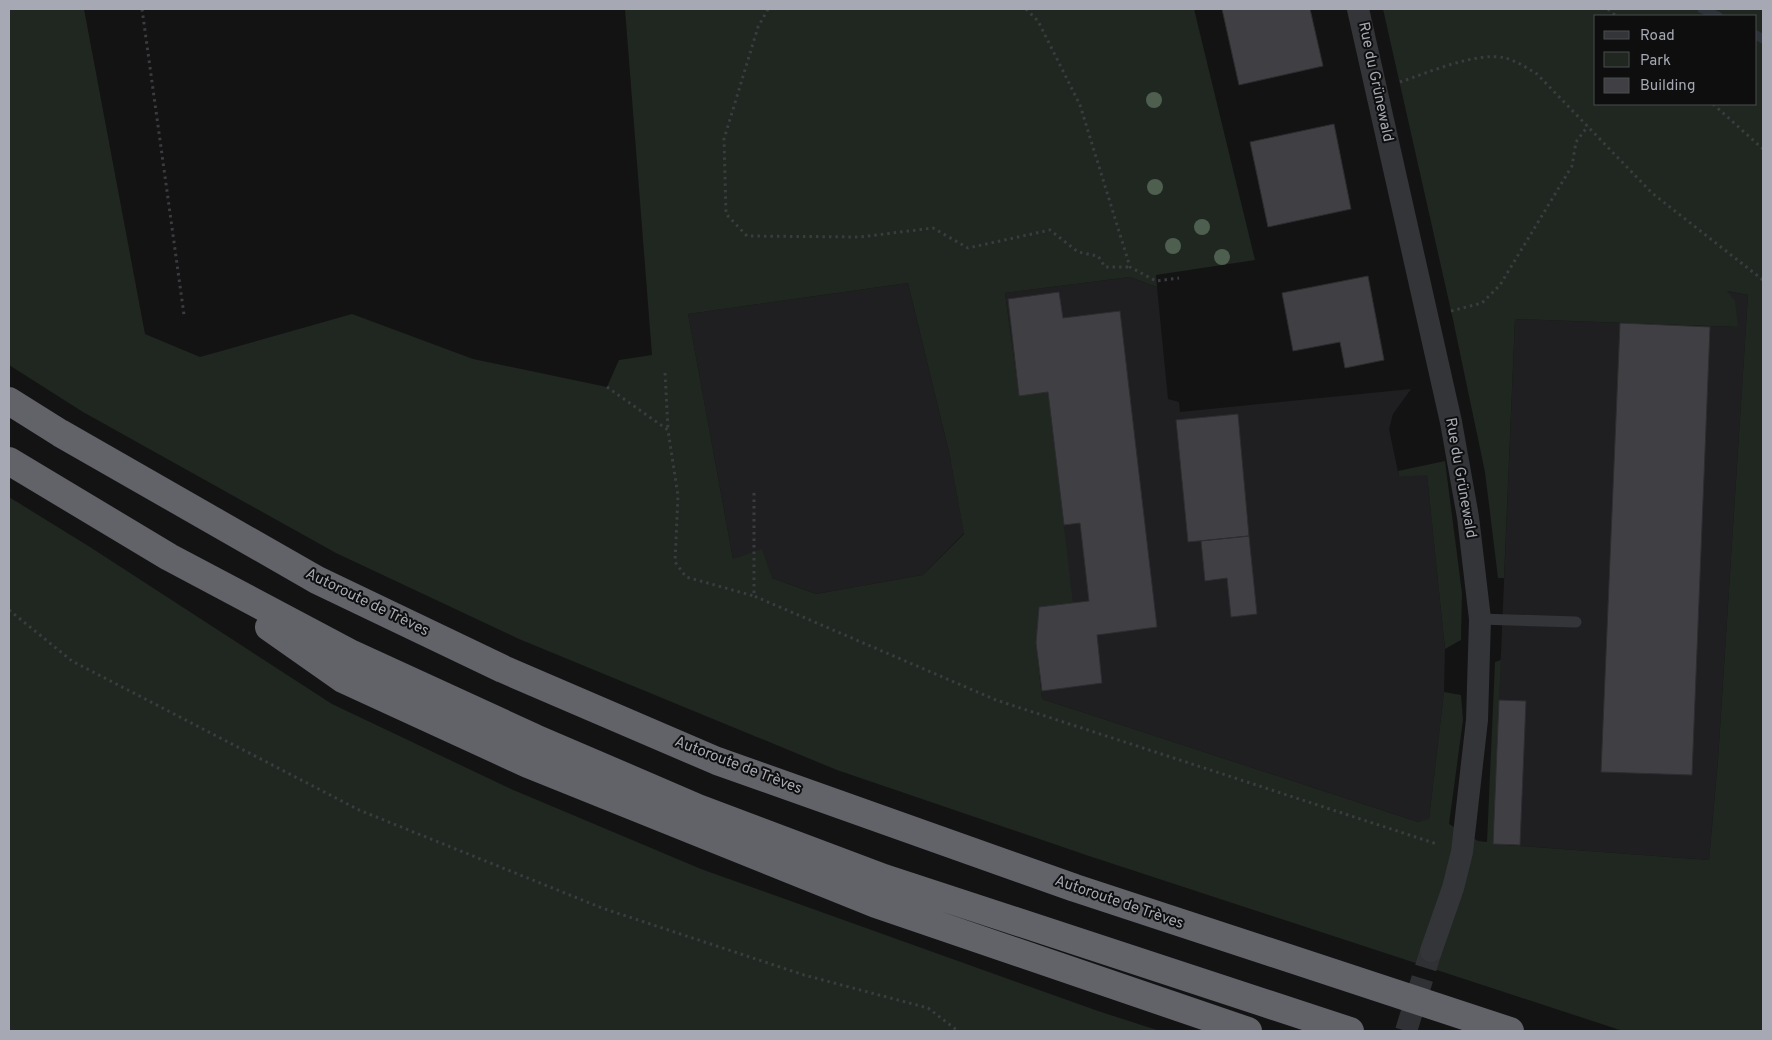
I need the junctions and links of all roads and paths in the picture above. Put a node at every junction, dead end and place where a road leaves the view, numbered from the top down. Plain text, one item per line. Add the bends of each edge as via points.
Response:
1 (142, 9) edge
2 (768, 9) edge
3 (1026, 9) edge
4 (1358, 9) edge
5 (1376, 89) junction
6 (1714, 105) edge
7 (1588, 126) junction
8 (1763, 149) edge
9 (1130, 267) junction
10 (1179, 278) dead end
11 (1763, 280) edge
12 (184, 315) dead end
13 (1428, 317) junction
14 (665, 373) dead end
15 (607, 387) dead end
16 (9, 401) edge
17 (668, 430) junction
18 (9, 461) edge
19 (754, 493) dead end
20 (169, 557) junction
21 (754, 596) junction
22 (9, 610) edge
23 (1480, 619) junction
24 (1576, 622) dead end
25 (1462, 852) junction
26 (1431, 952) tunnel mouth
27 (958, 1031) edge
28 (1248, 1031) edge
29 (1350, 1031) edge
30 (1510, 1031) edge

1 - 12 path
2 - 9 path via 758,26 724,139 726,214 747,236 860,237 933,228 968,248 1050,230 1078,252 1098,256 1105,267
3 - 9 path via 1038,21 1080,105
4 - 5 street, Rue du Grünewald
5 - 7 path via 1456,64 1485,57 1504,58 1537,74
5 - 13 street, Rue du Grünewald
6 - 8 path
7 - 11 path via 1652,193
7 - 13 path via 1576,142 1572,166 1500,285 1482,303
9 - 10 path via 1156,281
13 - 23 street, Rue du Grünewald via 1468,517
14 - 17 path
15 - 17 path
16 - 30 highway, Autoroute de Trèves via 318,580 504,669 717,761 1075,888
17 - 21 path via 678,496 675,562 686,577
18 - 20 highway
19 - 21 path
20 - 28 highway via 343,679 528,764 876,904
20 - 29 highway via 352,654 698,808 884,878
21 - 25 path via 996,700
22 - 27 path via 72,661 359,810 602,908 804,975 928,1008
23 - 24 lane
23 - 25 street, Rue du Grünewald via 1477,720
25 - 26 street, Rue du Grünewald

